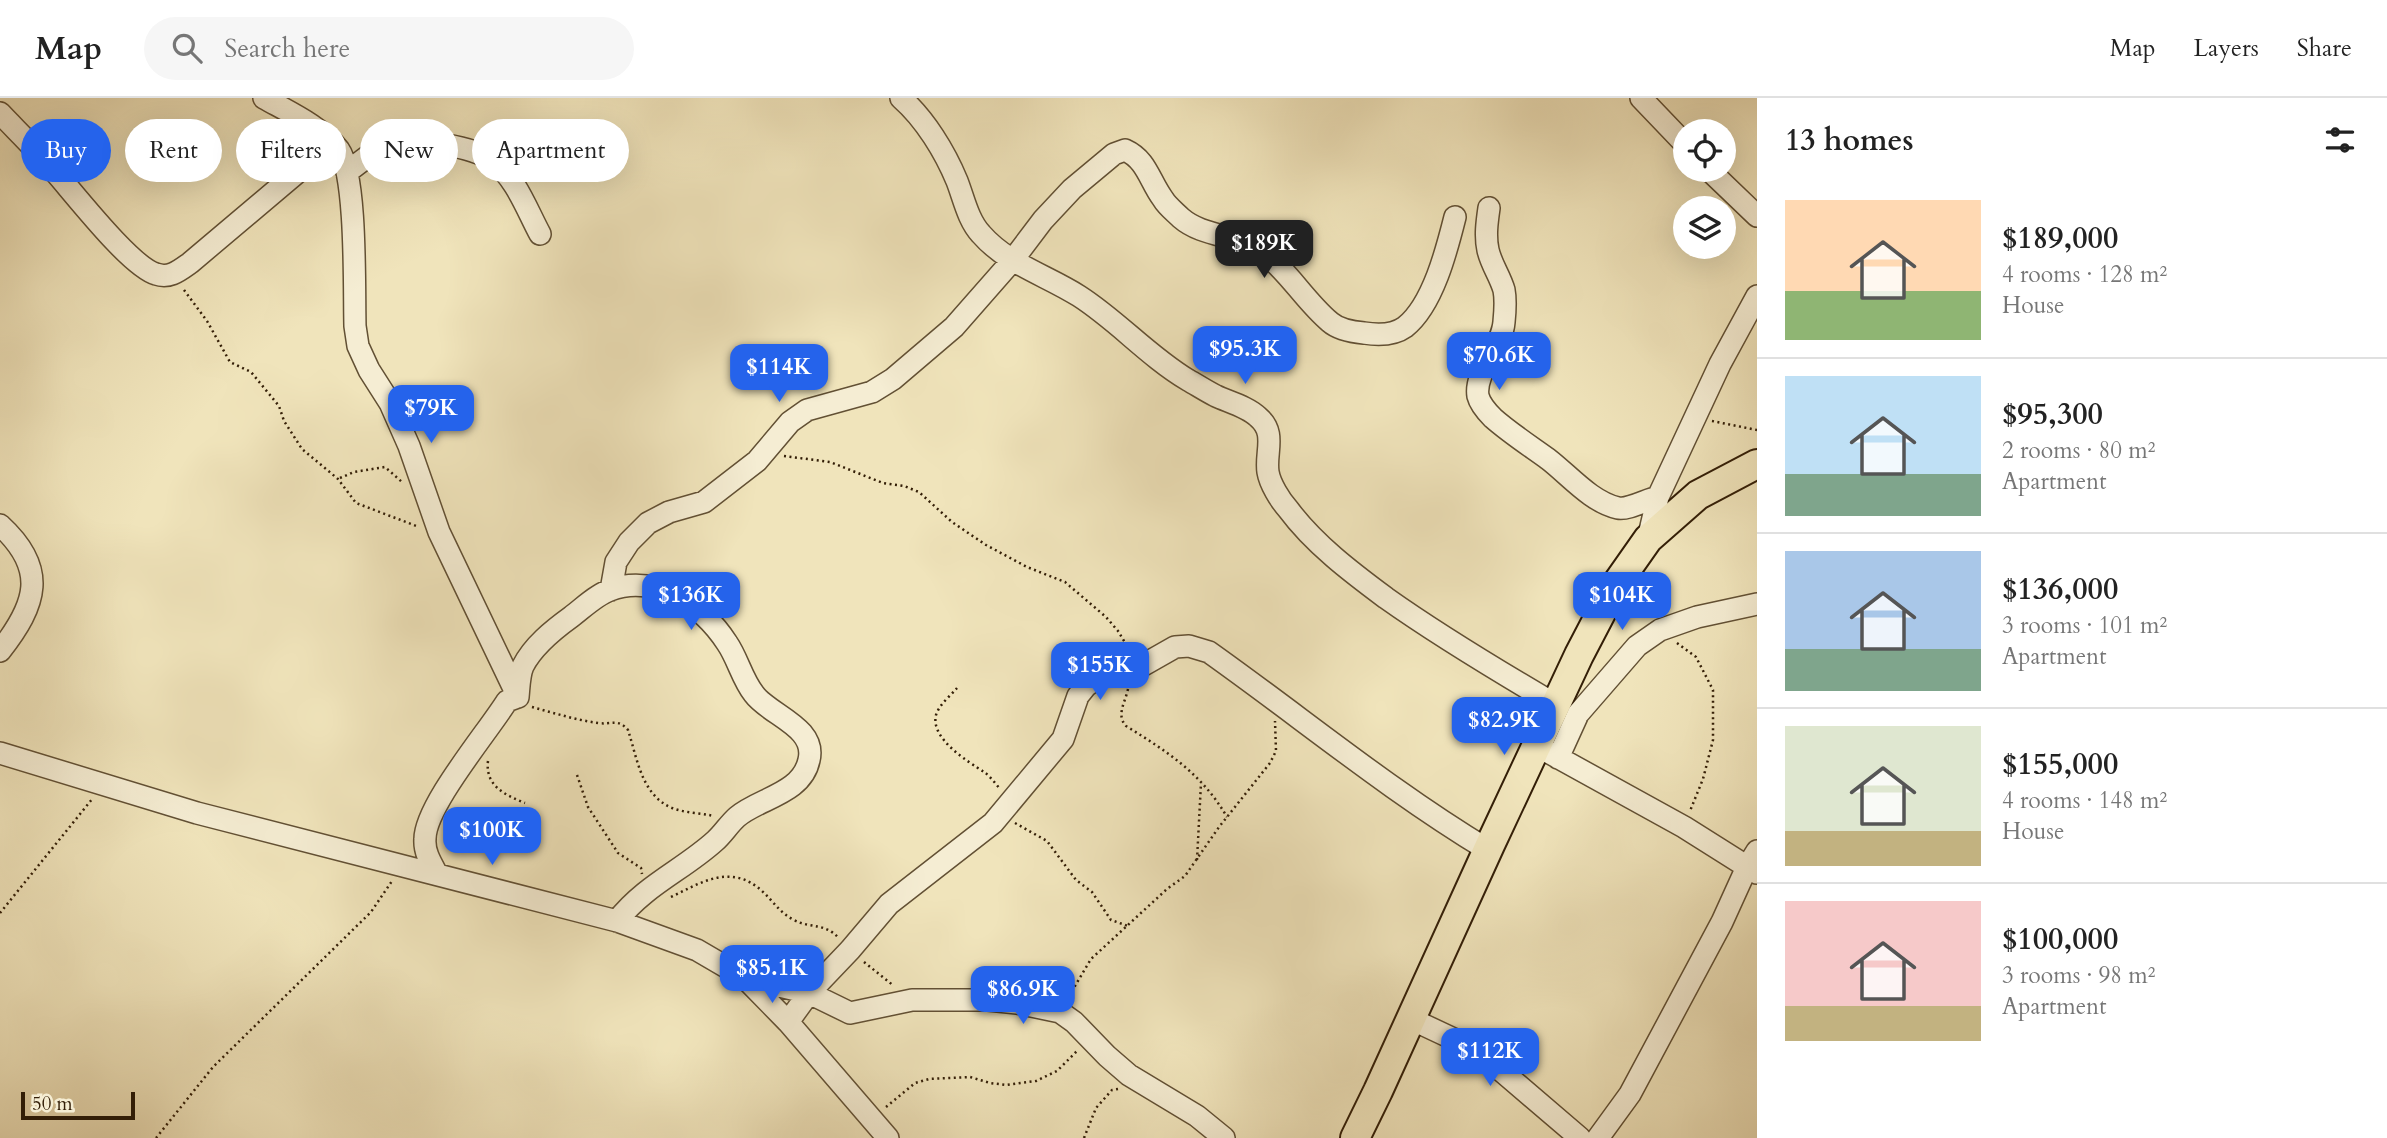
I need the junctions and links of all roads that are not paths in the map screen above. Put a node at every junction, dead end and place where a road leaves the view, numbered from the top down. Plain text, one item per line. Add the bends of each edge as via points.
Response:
1 (264, 98) edge
2 (901, 98) edge
3 (1641, 98) edge
4 (0, 113) edge
5 (299, 119) edge
6 (1673, 131) edge
7 (346, 169) edge
8 (347, 172) junction
9 (287, 182) edge
10 (1722, 182) edge
11 (1489, 208) dead end
12 (1757, 216) edge
13 (1455, 217) dead end
14 (540, 234) dead end
15 (1012, 261) junction
16 (1757, 296) edge
17 (1757, 464) edge
18 (1658, 497) junction
19 (0, 525) edge
20 (1648, 539) junction
21 (611, 590) junction
22 (1757, 604) edge
23 (0, 651) edge
24 (512, 699) junction
25 (1556, 705) junction
26 (1548, 752) junction
27 (0, 753) edge
28 (1488, 850) junction
29 (1754, 864) edge
30 (437, 874) junction
31 (617, 921) junction
32 (745, 978) junction
33 (809, 993) junction
34 (1411, 1018) junction
35 (788, 1022) junction
36 (888, 1138) edge
37 (1224, 1138) edge
38 (1354, 1138) edge
39 (1580, 1138) edge
40 (1598, 1138) edge

1 - 5 street
2 - 15 street via 935,138 979,232
3 - 6 street
4 - 9 street via 129,256 159,276 173,275
7 - 8 street
8 - 14 street via 391,143 432,144 477,153 493,161 511,180
8 - 24 street via 358,346 409,446 439,532
10 - 12 street
11 - 18 street via 1488,249 1503,289 1505,317 1499,343 1478,381 1481,404 1499,423 1609,504 1620,509
13 - 15 street via 1445,259 1424,302 1404,328 1388,334 1346,330 1331,323 1260,250 1184,220 1163,200 1146,167 1125,150 1072,190
15 - 21 street via 954,327 893,379 872,392 807,410 790,422 757,461 704,502 648,523 616,562
15 - 25 street via 1078,296 1179,374 1258,417 1270,440 1268,472 1274,487 1288,510 1326,550 1446,640
16 - 18 street
17 - 20 main road via 1698,495
18 - 20 street
19 - 23 street via 29,561 34,587 26,610
20 - 25 main road via 1615,586
21 - 24 street via 553,630 533,652 522,668
21 - 31 street via 660,589 701,612 729,646 755,696 808,742 810,759 786,790 735,818 716,840 642,893
22 - 26 street via 1697,617 1660,630 1637,646
24 - 30 street via 427,823 425,851
25 - 26 main road
26 - 28 main road
26 - 29 street
27 - 30 street via 197,813
28 - 33 street via 1353,760 1209,652 1175,647 1147,664 1086,686 1063,739 993,823 889,904
28 - 34 main road
29 - 40 street via 1630,1094
30 - 31 street
31 - 32 street via 697,950
32 - 33 street
32 - 35 street
33 - 35 street
33 - 37 street via 850,1013 912,1000 988,1000 1060,1013 1141,1083
34 - 38 main road
34 - 39 street via 1477,1050
35 - 36 street

